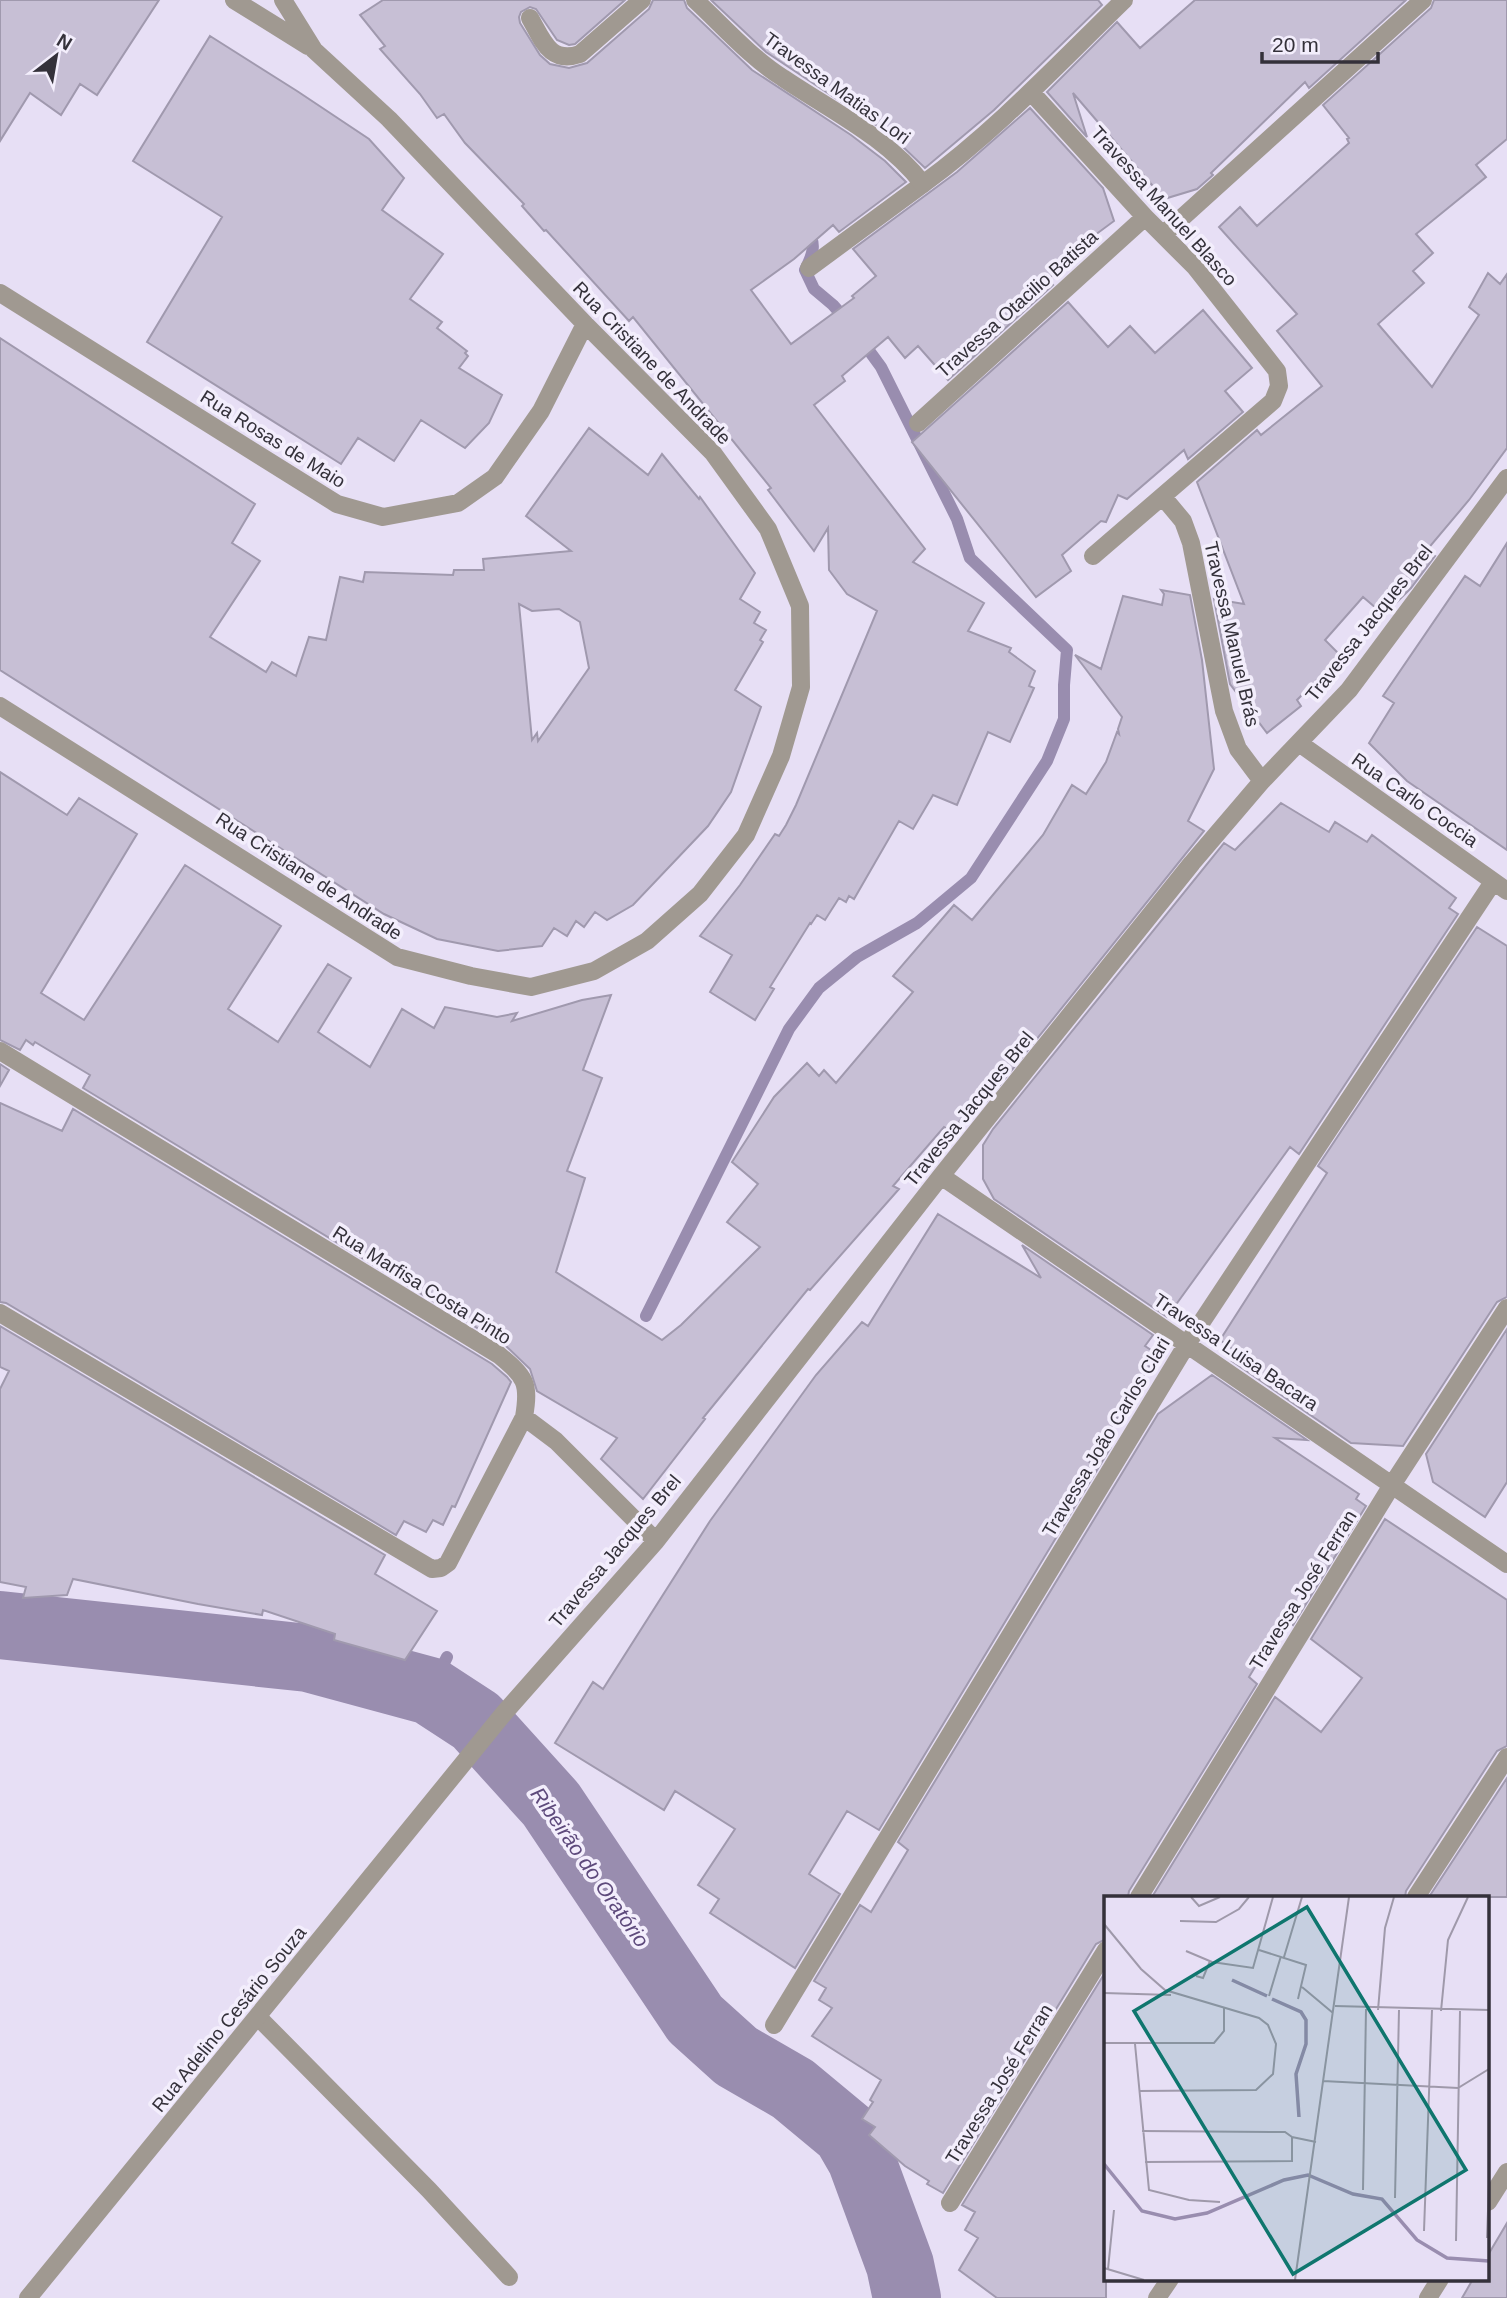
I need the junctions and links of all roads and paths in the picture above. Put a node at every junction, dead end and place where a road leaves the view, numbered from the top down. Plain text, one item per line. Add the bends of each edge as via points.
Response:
1 (234, 0) edge
2 (283, 0) edge
3 (642, 0) edge
4 (695, 0) edge
5 (1124, 0) edge
6 (1423, 0) edge
7 (530, 18) dead end
8 (314, 50) junction
9 (1031, 92) junction
10 (923, 184) junction
11 (1146, 217) junction
12 (1164, 234) junction
13 (809, 268) dead end
14 (0, 293) edge
15 (585, 324) junction
16 (918, 423) dead end
17 (1507, 478) edge
18 (1163, 497) junction
19 (1093, 556) dead end
20 (0, 706) edge
21 (1299, 743) junction
22 (1262, 781) junction
23 (1500, 887) edge
24 (0, 1051) edge
25 (941, 1176) junction
26 (1507, 1308) edge
27 (0, 1313) edge
28 (1187, 1344) junction
29 (524, 1417) junction
30 (1392, 1485) junction
31 (656, 1541) junction
32 (1507, 1564) edge
33 (1507, 1757) edge
34 (463, 1766) joint
35 (1140, 1896) edge
36 (1417, 1896) edge
37 (1104, 1953) edge
38 (258, 2017) junction
39 (774, 2025) dead end
40 (1507, 2172) edge
41 (1490, 2200) edge
42 (950, 2203) dead end
43 (509, 2277) dead end
44 (1169, 2280) edge
45 (1439, 2280) edge
46 (28, 2298) edge
47 (1157, 2298) edge
48 (1428, 2298) edge

1 - 8 street
2 - 8 street, Rua Cristiane de Andrade
3 - 7 street via 593,44 568,58 548,48
4 - 10 street, Travessa Matias Lori via 780,77 880,142
5 - 9 street
6 - 12 street
8 - 15 street, Rua Cristiane de Andrade via 389,120
9 - 10 street
9 - 11 street, Travessa Manuel Blasco
10 - 13 street
11 - 12 street, Travessa Manuel Blasco
11 - 16 street, Travessa Otacilio Batista
12 - 18 street, Travessa Manuel Blasco via 1277,371 1279,386 1273,401
14 - 15 street, Rua Rosas de Maio via 337,504 383,517 458,503 495,477 541,411
15 - 20 street, Rua Cristiane de Andrade via 713,453 768,529 800,606 801,687 781,756 746,835 700,894 647,941 594,971 531,987 397,957
17 - 21 street, Travessa Jacques Brel via 1349,690
18 - 19 street, Travessa Manuel Blasco
18 - 22 street, Travessa Manuel Brás via 1183,521 1191,542 1224,711 1238,749
21 - 22 street, Travessa Jacques Brel
21 - 23 street, Rua Carlo Coccia
22 - 25 street, Travessa Jacques Brel
23 - 28 street, Travessa João Carlos Clari
24 - 29 street, Rua Marfisa Costa Pinto via 499,1355 521,1373 528,1395
25 - 28 street, Travessa Luisa Bacara
25 - 31 street, Travessa Jacques Brel
26 - 30 street, Travessa José Ferran
27 - 29 street, Rua Marfisa Costa Pinto via 432,1569 448,1563
28 - 30 street, Travessa Luisa Bacara
28 - 39 street, Travessa João Carlos Clari
29 - 31 street via 556,1441
30 - 32 street, Travessa Luisa Bacara
30 - 35 street, Travessa José Ferran
31 - 34 street, Travessa Jacques Brel
33 - 36 street
34 - 38 street, Rua Adelino Cesário Souza
37 - 42 street, Travessa José Ferran
38 - 43 street
38 - 46 street, Rua Adelino Cesário Souza
40 - 41 street
44 - 47 street
45 - 48 street

